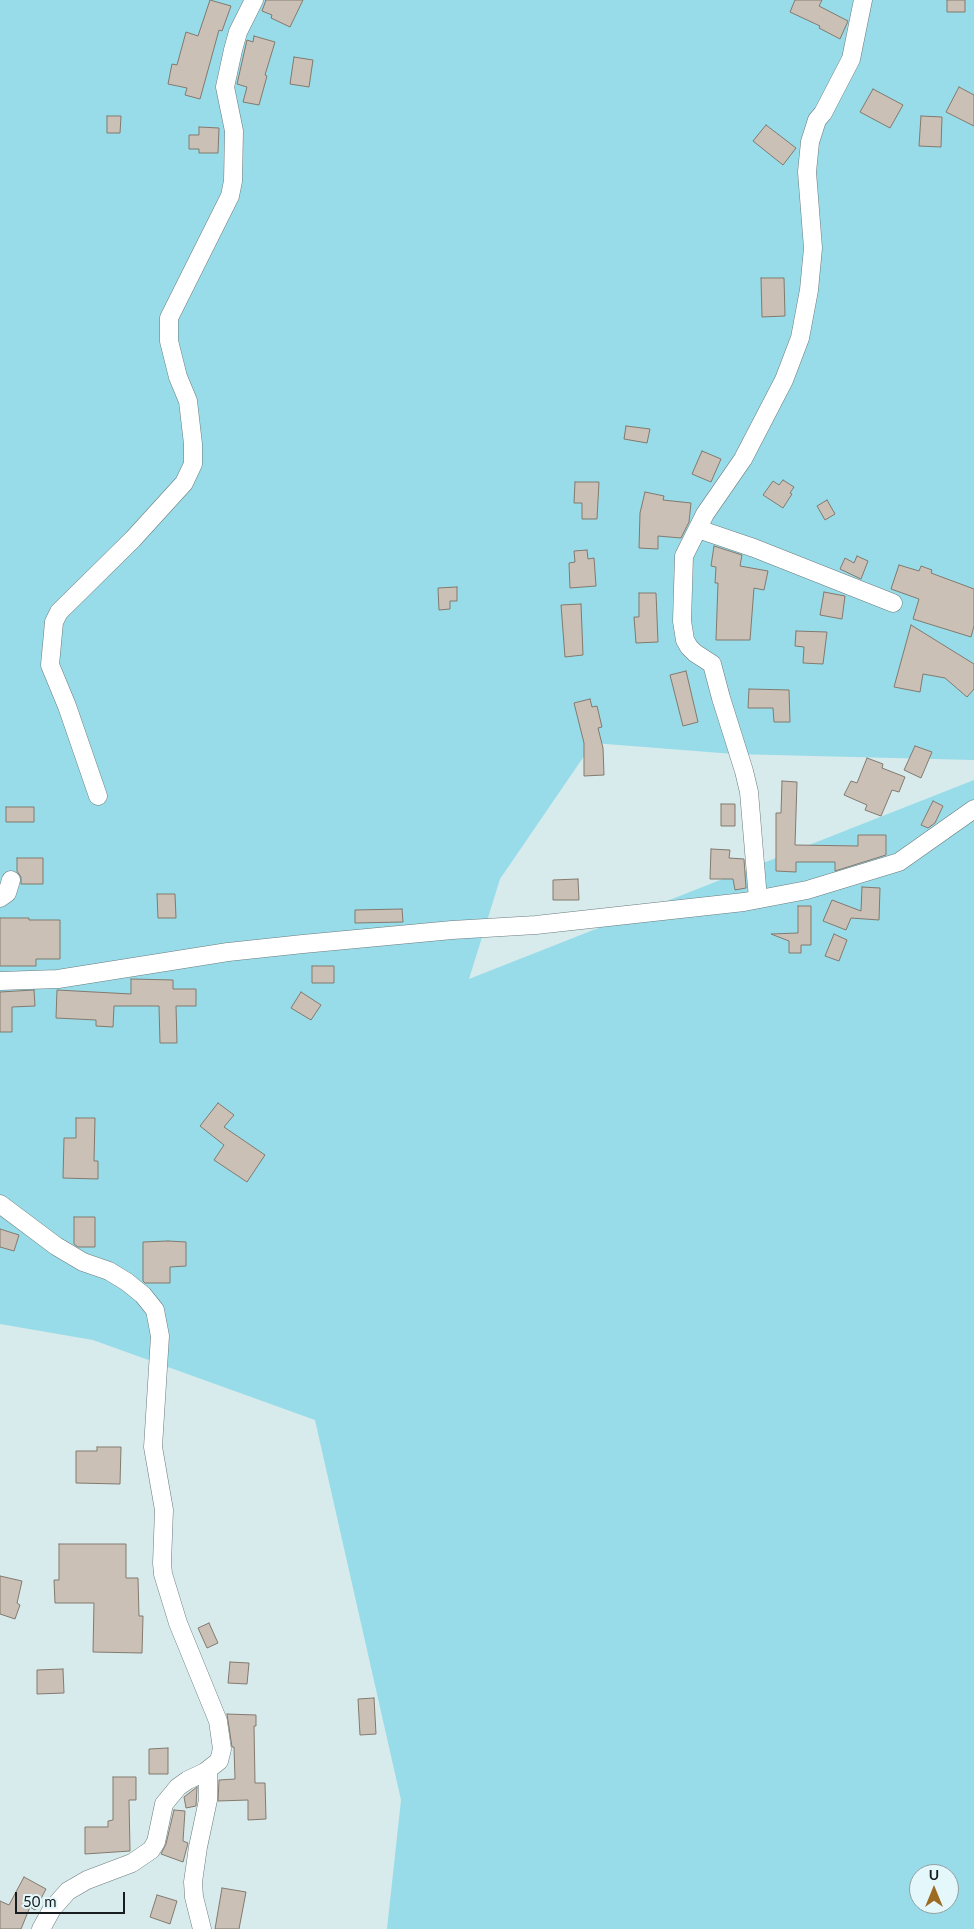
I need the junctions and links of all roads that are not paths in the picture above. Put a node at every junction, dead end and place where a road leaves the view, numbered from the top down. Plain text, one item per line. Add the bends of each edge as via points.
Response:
1 (254, 0) edge
2 (863, 0) edge
3 (698, 529) junction
4 (893, 603) dead end
5 (98, 796) dead end
6 (974, 809) edge
7 (11, 880) dead end
8 (0, 898) edge
9 (758, 899) junction
10 (0, 981) edge
11 (0, 1204) edge
12 (208, 1770) junction
13 (41, 1929) edge
14 (202, 1929) edge

1 - 5 street via 238,32 225,87 234,131 230,196 169,318 169,341 188,401 194,444 193,464 184,483 59,612 54,622 50,665
2 - 3 street via 851,59 817,120 810,142 807,172 813,248 800,338 784,380 743,459
3 - 4 street
3 - 9 street via 684,556 682,621 685,640 695,653 712,664 744,771 749,792
6 - 9 street via 899,862 807,890
7 - 8 street via 8,893
9 - 10 street via 536,925 228,952 58,978
11 - 12 street via 56,1246 127,1282 155,1310 160,1336 153,1447 164,1510 162,1563 178,1623 222,1737 219,1761
12 - 13 street via 178,1787 164,1804 156,1842 151,1850 132,1864 87,1880 68,1891 52,1909
12 - 14 street via 208,1800 194,1882 194,1897

